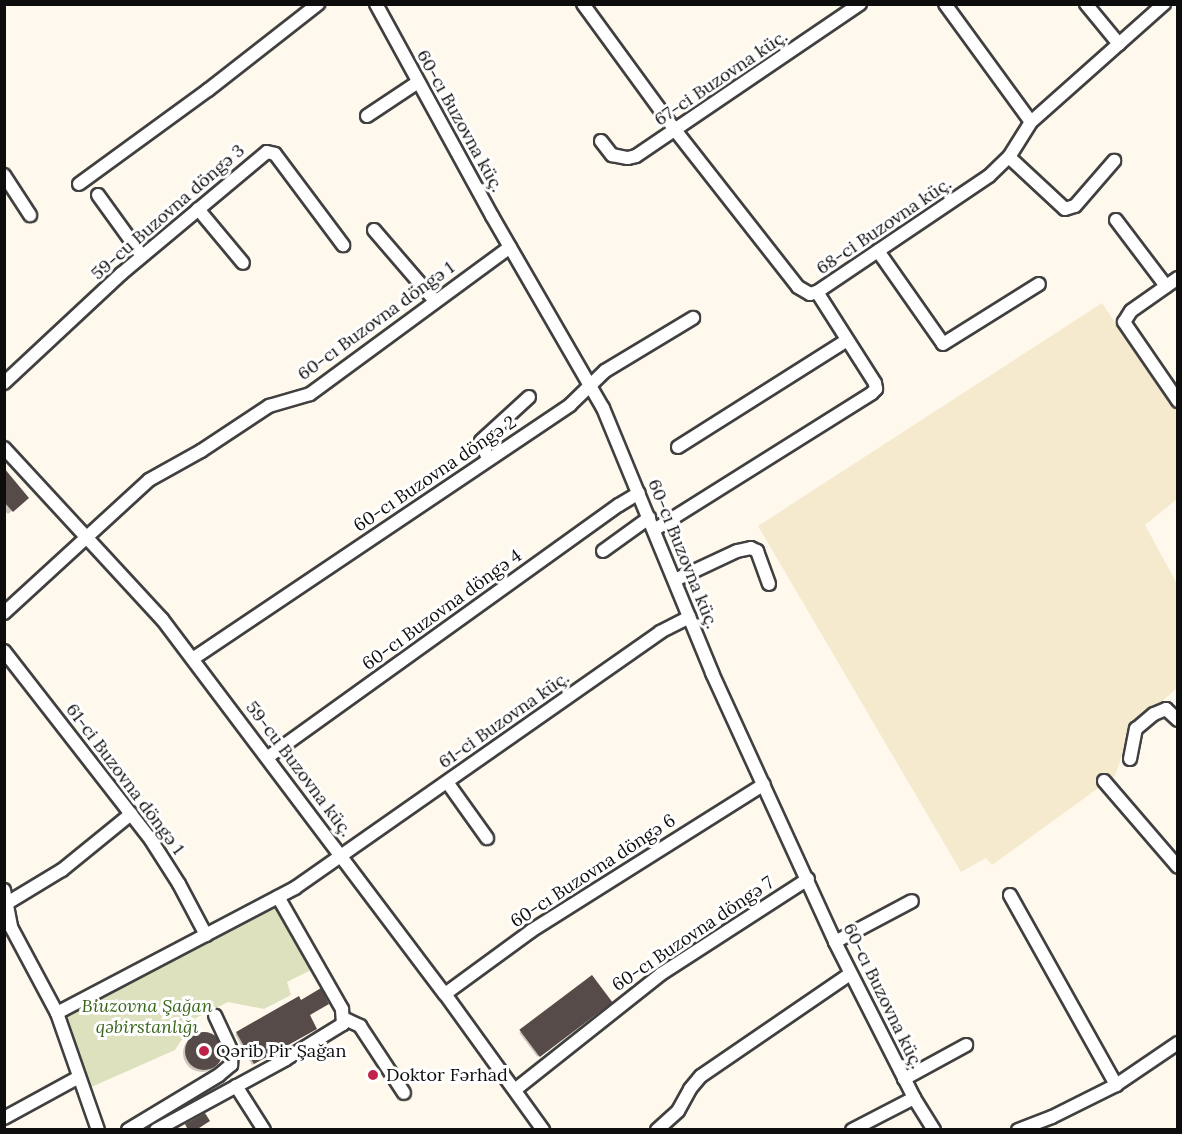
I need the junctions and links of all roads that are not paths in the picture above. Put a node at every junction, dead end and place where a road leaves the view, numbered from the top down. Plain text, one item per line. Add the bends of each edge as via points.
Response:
1 (318, 4) edge
2 (376, 4) edge
3 (583, 4) edge
4 (860, 4) edge
5 (945, 4) edge
6 (1086, 4) edge
7 (1164, 4) edge
8 (1119, 45) junction
9 (418, 82) junction
10 (367, 116) dead end
11 (1031, 122) junction
12 (675, 130) junction
13 (602, 141) dead end
14 (1009, 157) junction
15 (1114, 161) dead end
16 (4, 175) edge
17 (79, 184) dead end
18 (98, 195) dead end
19 (198, 209) junction
20 (30, 215) dead end
21 (1116, 220) dead end
22 (374, 230) dead end
23 (343, 244) dead end
24 (510, 247) junction
25 (878, 251) junction
26 (142, 256) junction
27 (243, 263) dead end
28 (1178, 278) edge
29 (1039, 284) dead end
30 (1166, 286) junction
31 (816, 292) junction
32 (435, 301) junction
33 (693, 318) dead end
34 (847, 340) junction
35 (4, 383) edge
36 (590, 385) junction
37 (529, 397) dead end
38 (1178, 400) edge
39 (678, 447) dead end
40 (4, 448) edge
41 (488, 459) junction
42 (639, 493) junction
43 (649, 518) junction
44 (654, 530) junction
45 (86, 536) junction
46 (603, 551) dead end
47 (675, 580) junction
48 (769, 584) dead end
49 (4, 612) edge
50 (689, 617) junction
51 (4, 651) edge
52 (194, 658) junction
53 (1178, 720) edge
54 (268, 757) junction
55 (1130, 759) dead end
56 (1104, 781) dead end
57 (447, 782) junction
58 (764, 784) junction
59 (131, 814) junction
60 (487, 838) dead end
61 (342, 855) junction
62 (1178, 867) edge
63 (808, 879) junction
64 (1010, 895) dead end
65 (7, 896) edge
66 (278, 897) junction
67 (912, 901) dead end
68 (206, 935) junction
69 (835, 942) junction
70 (850, 974) junction
71 (445, 994) junction
72 (57, 1013) junction
73 (214, 1016) dead end
74 (345, 1019) junction
75 (1178, 1043) edge
76 (966, 1045) dead end
77 (80, 1077) junction
78 (904, 1079) junction
79 (1116, 1085) junction
80 (236, 1086) junction
81 (516, 1089) junction
82 (404, 1093) dead end
83 (914, 1098) junction
84 (4, 1118) edge
85 (98, 1130) edge
86 (128, 1130) edge
87 (156, 1130) edge
88 (264, 1130) edge
89 (543, 1130) edge
90 (657, 1130) edge
91 (852, 1130) edge
92 (934, 1130) edge
93 (1018, 1130) edge

1 - 17 street
2 - 9 street, 60-cı Buzovna küç.
3 - 12 street, 68-ci Buzovna küç.
4 - 12 street, 67-ci Buzovna küç.
5 - 11 street
6 - 8 street
7 - 8 street, 68-ci Buzovna küç.
8 - 11 street, 68-ci Buzovna küç.
9 - 10 street
9 - 24 street, 60-cı Buzovna küç.
11 - 14 street, 68-ci Buzovna küç.
12 - 13 street, 67-ci Buzovna küç. via 628,158 612,155
12 - 31 street, 68-ci Buzovna küç. via 798,287 810,294
14 - 15 street via 1065,209 1075,206
14 - 25 street, 68-ci Buzovna küç. via 980,183
16 - 20 street
18 - 26 street
19 - 23 street, 59-cu Buzovna döngə 3 via 262,154 271,152
19 - 26 street, 59-cu Buzovna döngə 3
19 - 27 street
21 - 30 street
22 - 32 street
24 - 32 street, 60-cı Buzovna döngə 1
24 - 36 street, 60-cı Buzovna küç.
25 - 29 street via 943,344
25 - 31 street, 68-ci Buzovna küç.
26 - 35 street, 59-cu Buzovna döngə 3
28 - 30 street
30 - 38 street via 1131,311 1124,322
31 - 34 street
32 - 45 street, 60-cı Buzovna döngə 1 via 310,394 269,406 149,480
33 - 36 street, 60-cı Buzovna döngə 2 via 605,371
34 - 39 street
34 - 44 street via 875,382 872,393
36 - 41 street, 60-cı Buzovna döngə 2 via 577,399
36 - 42 street, 60-cı Buzovna küç.
37 - 41 street via 481,441
40 - 45 street, 59-cu Buzovna küç.
41 - 52 street, 60-cı Buzovna döngə 2
42 - 43 street, 60-cı Buzovna küç.
42 - 54 street, 60-cı Buzovna döngə 4
43 - 44 street, 60-cı Buzovna küç.
43 - 46 street
44 - 47 street, 60-cı Buzovna küç.
45 - 49 street, 60-cı Buzovna döngə 1
45 - 52 street, 59-cu Buzovna küç.
47 - 48 street via 751,548 757,551
47 - 50 street, 60-cı Buzovna küç.
50 - 57 street, 61-ci Buzovna küç. via 660,632
50 - 58 street, 60-cı Buzovna küç.
51 - 59 street, 61-ci Buzovna döngə 1
52 - 54 street, 59-cu Buzovna küç.
53 - 55 street via 1166,709 1154,714 1136,729
54 - 61 street, 59-cu Buzovna küç.
56 - 62 street
57 - 60 street
57 - 61 street, 61-ci Buzovna küç.
58 - 63 street, 60-cı Buzovna küç.
58 - 71 street, 60-cı Buzovna döngə 6 via 531,931
59 - 65 street via 62,870
59 - 68 street, 61-ci Buzovna döngə 1 via 169,868
61 - 66 street, 61-ci Buzovna küç.
61 - 71 street, 59-cu Buzovna küç.
63 - 69 street, 60-cı Buzovna küç.
63 - 81 street, 60-cı Buzovna döngə 7 via 661,974
64 - 79 street
65 - 72 street via 11,927
66 - 68 street, 61-ci Buzovna küç.
66 - 74 street
67 - 69 street
68 - 72 street, 61-ci Buzovna küç.
69 - 70 street, 60-cı Buzovna küç.
70 - 78 street, 60-cı Buzovna küç.
70 - 90 street via 701,1076 678,1111
71 - 81 street, 59-cu Buzovna küç.
72 - 77 street
73 - 86 street via 232,1052 231,1065
74 - 80 street via 334,1031
74 - 82 street via 360,1026
75 - 79 street
76 - 78 street
77 - 84 street
77 - 85 street
78 - 83 street, 60-cı Buzovna küç.
79 - 93 street via 1052,1118
80 - 87 street
80 - 88 street
81 - 89 street, 59-cu Buzovna küç.
83 - 91 street
83 - 92 street, 60-cı Buzovna küç.

